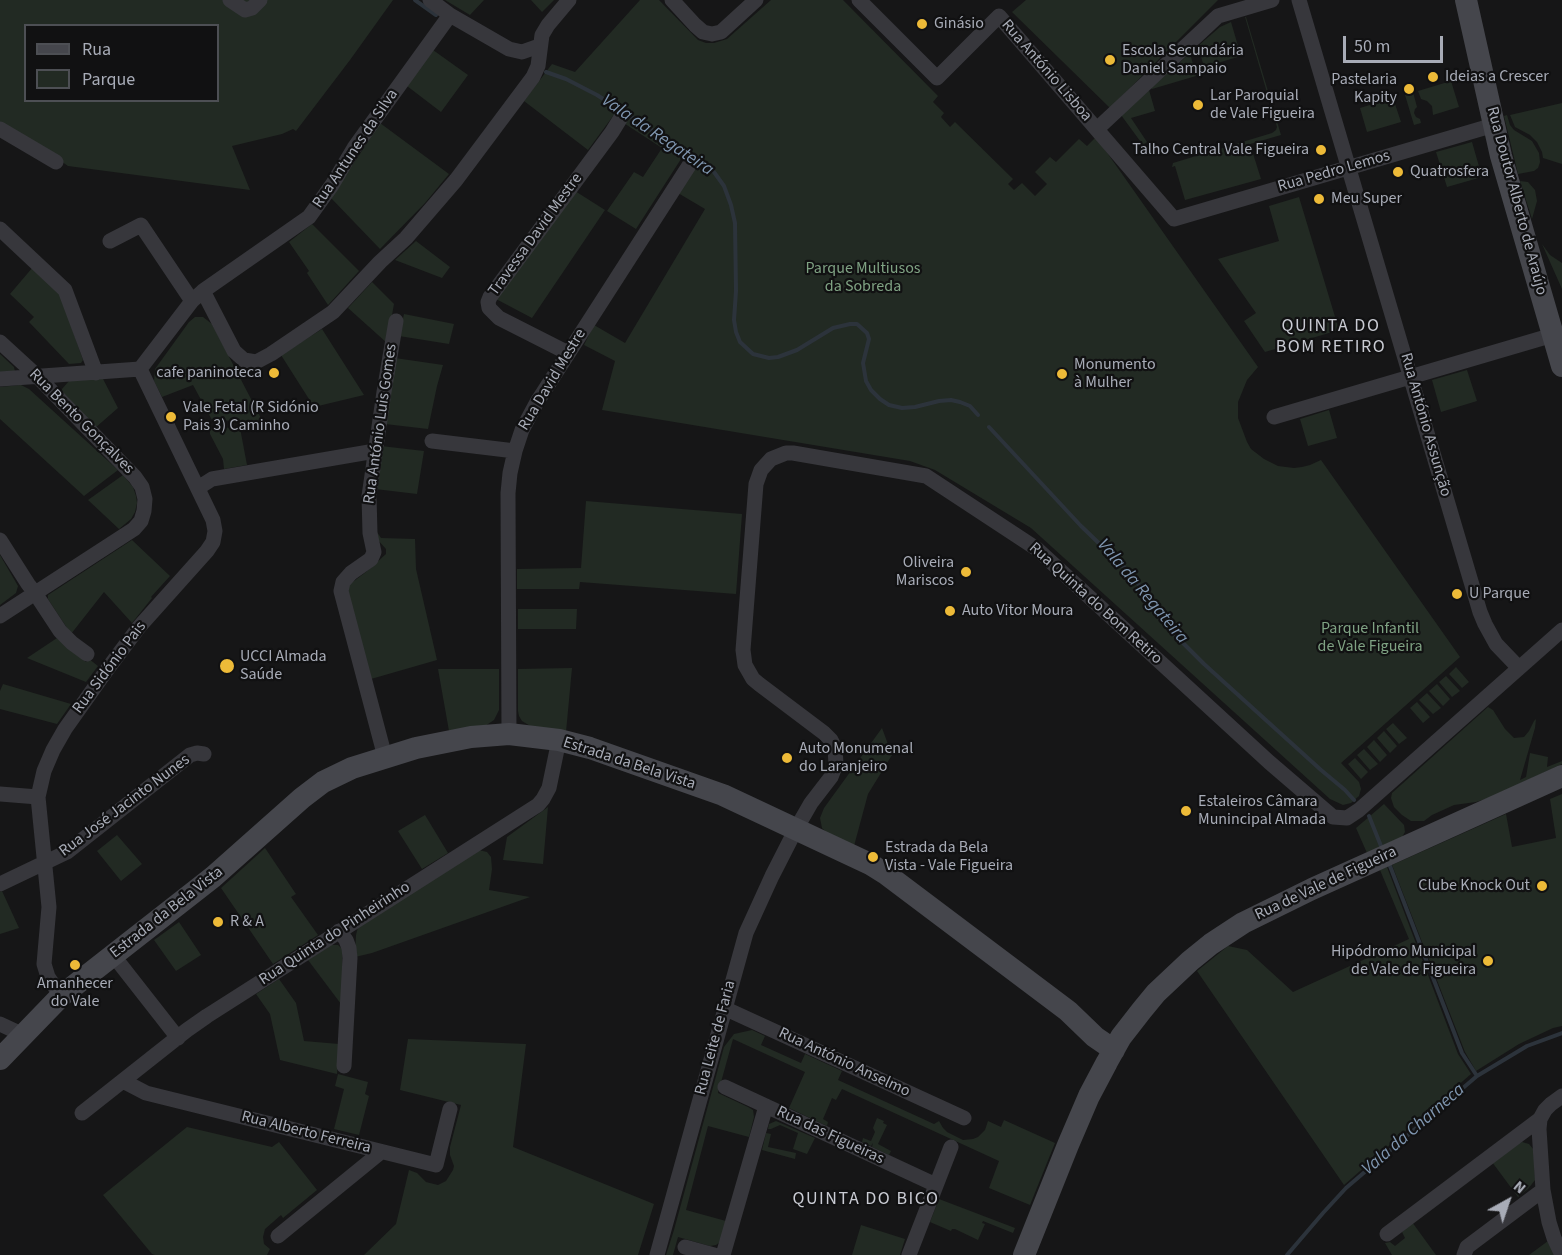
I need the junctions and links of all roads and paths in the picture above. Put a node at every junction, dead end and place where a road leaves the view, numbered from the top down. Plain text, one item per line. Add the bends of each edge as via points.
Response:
1 (230, 0) edge
2 (260, 0) edge
3 (430, 0) edge
4 (569, 0) edge
5 (672, 0) edge
6 (756, 0) edge
7 (859, 0) edge
8 (1272, 0) edge
9 (1299, 0) edge
10 (1466, 0) edge
11 (450, 15) junction
12 (539, 46) junction
13 (620, 118) dead end
14 (1494, 125) junction
15 (0, 129) edge
16 (1096, 129) junction
17 (56, 162) dead end
18 (690, 164) dead end
19 (1349, 167) junction
20 (1174, 219) joint
21 (0, 229) edge
22 (110, 241) dead end
23 (197, 296) junction
24 (396, 321) dead end
25 (1557, 334) edge
26 (0, 342) edge
27 (568, 353) junction
28 (1562, 366) edge
29 (140, 369) junction
30 (96, 373) junction
31 (36, 375) junction
32 (1411, 376) junction
33 (0, 379) edge
34 (1274, 417) dead end
35 (432, 441) dead end
36 (375, 451) junction
37 (515, 451) junction
38 (198, 488) junction
39 (0, 540) edge
40 (35, 593) junction
41 (0, 616) edge
42 (1562, 630) edge
43 (87, 654) dead end
44 (1519, 668) junction
45 (509, 734) junction
46 (559, 740) junction
47 (204, 754) dead end
48 (385, 757) junction
49 (1562, 776) edge
50 (0, 794) edge
51 (39, 797) junction
52 (796, 829) junction
53 (46, 863) junction
54 (0, 884) edge
55 (339, 931) junction
56 (113, 955) junction
57 (61, 996) junction
58 (724, 1008) junction
59 (0, 1024) edge
60 (178, 1038) junction
61 (1118, 1043) junction
62 (12, 1047) edge
63 (344, 1066) dead end
64 (0, 1071) edge
65 (123, 1081) junction
66 (725, 1087) dead end
67 (1562, 1096) edge
68 (766, 1106) junction
69 (450, 1109) dead end
70 (82, 1113) dead end
71 (964, 1118) dead end
72 (1540, 1119) junction
73 (951, 1147) dead end
74 (381, 1152) junction
75 (936, 1185) junction
76 (1544, 1190) junction
77 (1387, 1234) dead end
78 (278, 1236) dead end
79 (685, 1247) dead end
80 (657, 1255) edge
81 (714, 1255) edge
82 (723, 1255) edge
83 (909, 1255) edge
84 (1024, 1255) edge
85 (1464, 1255) edge
86 (1562, 1255) edge

1 - 2 street via 245,10
3 - 11 street
4 - 12 street via 548,25
5 - 6 street via 695,26 712,34 721,32
7 - 16 street, Rua António Lisboa via 937,78 999,16
8 - 16 street via 1218,16
9 - 19 street, Rua António Assunção
10 - 14 street, Rua Doutor Alberto de Araújo
11 - 12 street via 516,52
11 - 23 street, Rua Antunes da Silva via 309,217
12 - 23 street via 533,77 456,180 333,312 256,362 244,360 234,351
13 - 27 street, Travessa David Mestre via 488,302 499,318
14 - 19 street, Rua Pedro Lemos
14 - 25 street, Rua Doutor Alberto de Araújo
15 - 17 street
16 - 20 street, Rua António Lisboa
18 - 27 street, Rua David Mestre
19 - 20 street, Rua Pedro Lemos
19 - 32 street, Rua António Assunção
21 - 30 street via 65,290
22 - 23 street via 141,225
23 - 29 street, Rua Antunes da Silva
24 - 36 street, Rua António Luis Gomes
25 - 28 street, Rua Doutor Alberto de Araújo
25 - 32 street
26 - 31 street, Rua Bento Gonçalves
27 - 37 street, Rua David Mestre via 529,416
29 - 30 street
29 - 38 street, Rua Sidónio Pais
30 - 31 street
31 - 33 street
31 - 40 street, Rua Bento Gonçalves via 135,477 145,499 141,520 134,529
32 - 34 street
32 - 44 street, Rua António Assunção via 1485,624 1496,644
35 - 37 street
36 - 38 street via 212,479
36 - 48 street, Rua António Luis Gomes via 369,496 374,552 343,582 340,591
37 - 45 street, Rua David Mestre via 508,494
38 - 51 street, Rua Sidónio Pais via 213,520 213,542 123,647 65,729 44,771
39 - 40 street
40 - 41 street, Rua Bento Gonçalves
40 - 43 street via 60,630
42 - 44 street, Rua Quinta do Bom Retiro
44 - 52 street, Rua Quinta do Bom Retiro via 1353,815 1333,817 1036,549 926,477 786,453 771,459 758,476 743,657 753,679 824,733 835,748 835,771
45 - 46 street, Estrada da Bela Vista
45 - 48 street, Estrada da Bela Vista via 471,737
46 - 52 street, Estrada da Bela Vista via 723,795
46 - 55 street, Rua Quinta do Pinheirinho via 549,788 538,805
47 - 53 street, Rua José Jacinto Nunes via 190,755 67,852
48 - 56 street, Estrada da Bela Vista via 323,782 213,877
49 - 61 street, Rua de Vale de Figueira via 1244,923 1211,944 1170,979
50 - 51 street
51 - 53 street, Rua Sidónio Pais
52 - 58 street, Rua Leite de Faria via 746,933
52 - 61 street, Estrada da Bela Vista via 886,874 1068,1011 1095,1037
53 - 54 street, Rua José Jacinto Nunes
53 - 57 street, Rua Sidónio Pais via 49,907 44,964
55 - 60 street, Rua Quinta do Pinheirinho
55 - 63 street via 346,940 350,958
56 - 57 street, Estrada da Bela Vista
56 - 60 street
57 - 62 street, Estrada da Bela Vista
58 - 71 street, Rua António Anselmo
58 - 80 street, Rua Leite de Faria
59 - 62 street via 15,1031
60 - 65 street, Rua Quinta do Pinheirinho
61 - 84 street, Rua de Vale de Figueira via 1089,1096
62 - 64 street, Estrada da Bela Vista
65 - 70 street, Rua Quinta do Pinheirinho
65 - 74 street, Rua Alberto Ferreira via 146,1093
66 - 68 street, Rua das Figueiras
67 - 72 street
68 - 75 street, Rua das Figueiras
68 - 82 street
69 - 74 street, Rua Alberto Ferreira via 436,1166
72 - 76 street
72 - 77 street
73 - 75 street
74 - 78 street
75 - 83 street
76 - 85 street via 1475,1241
76 - 86 street via 1549,1222
79 - 81 street

